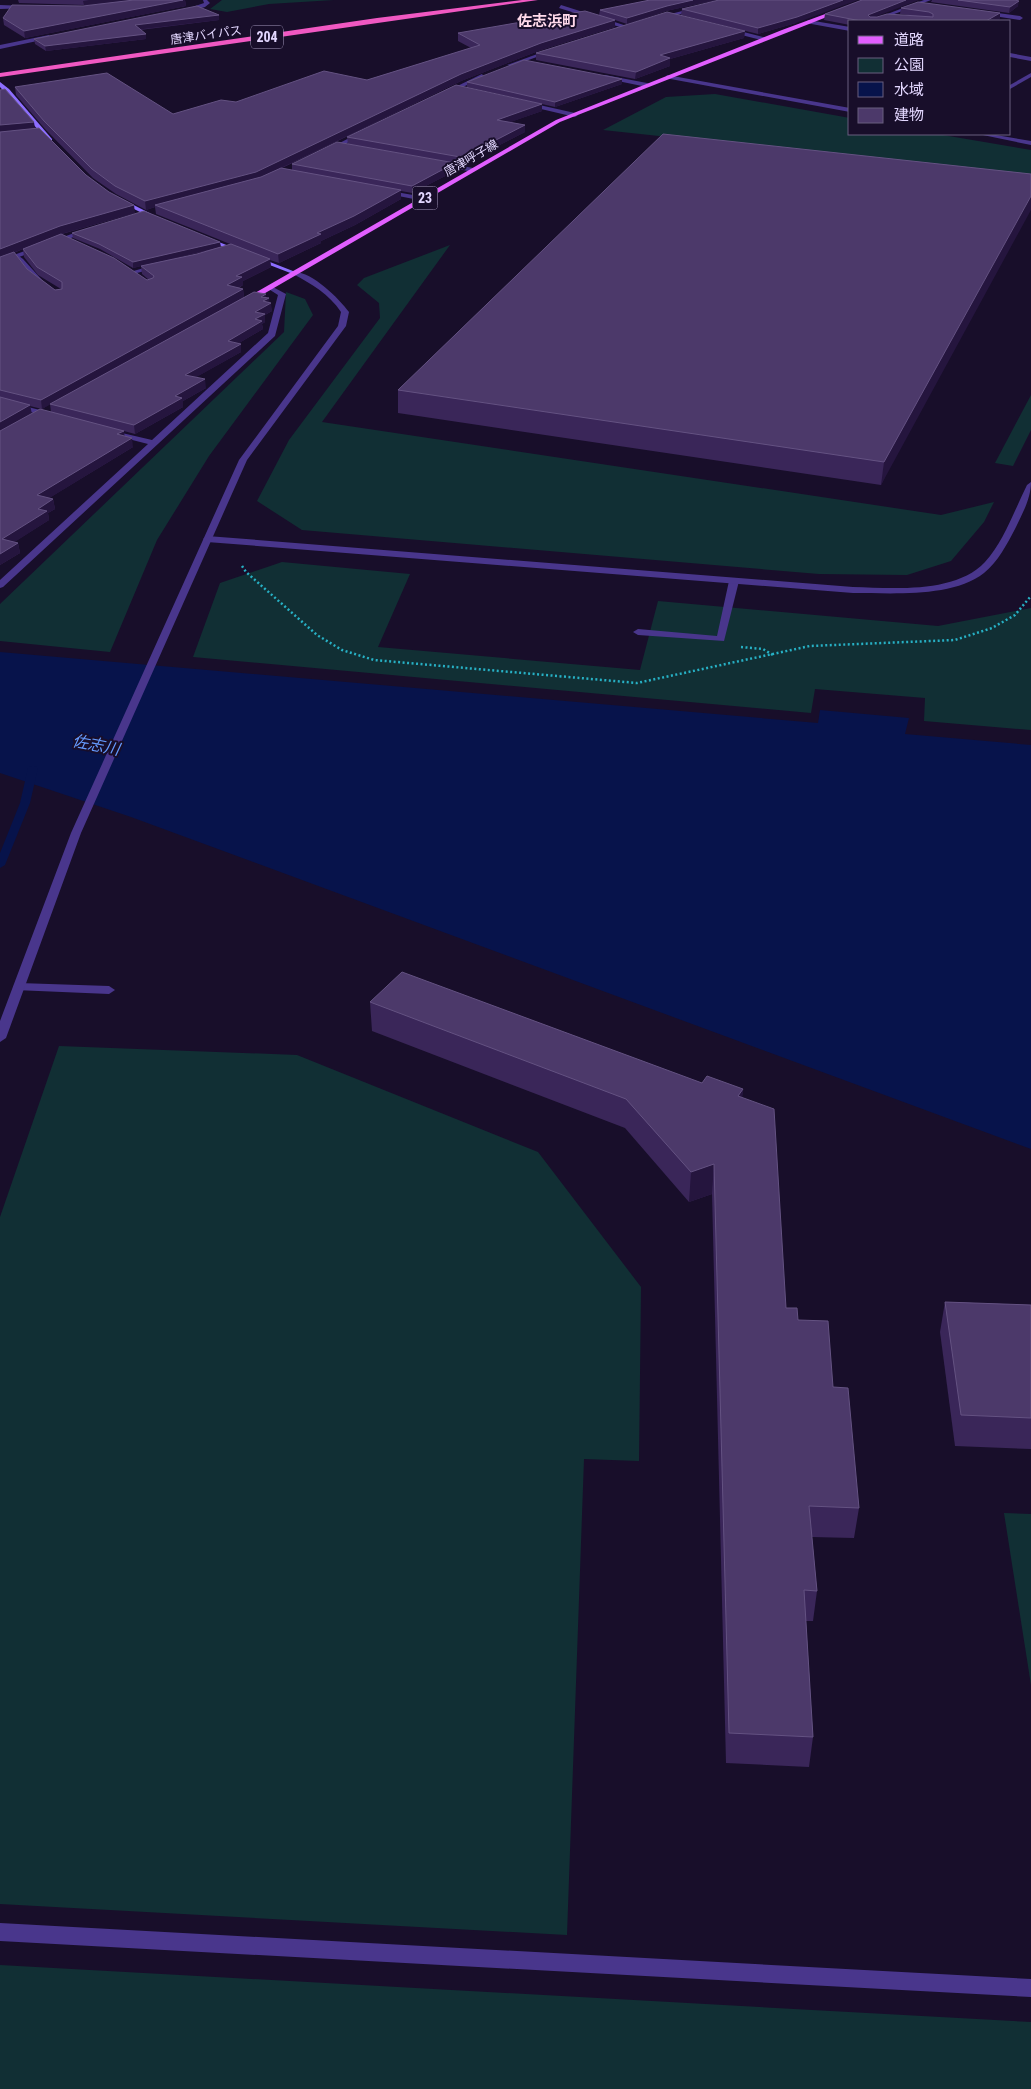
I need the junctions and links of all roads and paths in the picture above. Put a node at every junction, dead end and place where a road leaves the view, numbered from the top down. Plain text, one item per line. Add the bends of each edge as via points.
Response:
1 (205, 0) edge
2 (535, 0) edge
3 (731, 0) edge
4 (868, 0) edge
5 (929, 0) edge
6 (919, 4) junction
7 (938, 6) edge
8 (0, 7) edge
9 (561, 7) dead end
10 (37, 8) edge
11 (177, 12) edge
12 (974, 12) edge
13 (667, 15) junction
14 (887, 16) junction
15 (903, 18) edge
16 (1020, 18) dead end
17 (685, 19) edge
18 (650, 20) edge
19 (875, 20) edge
20 (808, 22) junction
21 (633, 25) edge
22 (625, 28) junction
23 (720, 28) edge
24 (616, 30) edge
25 (848, 30) edge
26 (60, 35) edge
27 (765, 38) junction
28 (164, 44) dead end
29 (0, 47) edge
30 (562, 47) edge
31 (1031, 53) edge
32 (1011, 55) edge
33 (1011, 55) edge
34 (1031, 59) edge
35 (522, 61) junction
36 (532, 63) edge
37 (506, 67) edge
38 (0, 69) edge
39 (489, 74) edge
40 (0, 75) edge
41 (1031, 75) edge
42 (599, 76) edge
43 (667, 78) junction
44 (0, 84) edge
45 (647, 85) junction
46 (1011, 86) edge
47 (455, 88) junction
48 (464, 90) edge
49 (438, 97) edge
50 (519, 102) edge
51 (848, 110) edge
52 (575, 114) junction
53 (369, 130) edge
54 (42, 131) junction
55 (33, 132) edge
56 (987, 135) edge
57 (1031, 143) edge
58 (56, 145) edge
59 (336, 146) junction
60 (346, 148) edge
61 (321, 154) edge
62 (434, 163) edge
63 (473, 170) junction
64 (376, 190) edge
65 (113, 197) edge
66 (424, 199) junction
67 (154, 212) edge
68 (146, 214) junction
69 (137, 216) edge
70 (163, 221) edge
71 (95, 228) edge
72 (197, 235) edge
73 (62, 238) junction
74 (79, 245) edge
75 (231, 248) junction
76 (222, 251) edge
77 (17, 257) junction
78 (0, 262) edge
79 (168, 264) edge
80 (125, 268) edge
81 (133, 272) junction
82 (295, 273) junction
83 (144, 280) edge
84 (45, 284) edge
85 (269, 287) junction
86 (235, 306) edge
87 (0, 402) edge
88 (50, 412) edge
89 (41, 413) junction
90 (33, 418) edge
91 (98, 428) edge
92 (154, 443) junction
93 (1031, 485) edge
94 (207, 539) junction
95 (734, 581) junction
96 (0, 585) edge
97 (638, 632) dead end
98 (721, 639) junction
99 (773, 655) dead end
100 (19, 987) junction
101 (109, 990) dead end
102 (0, 1038) edge
103 (0, 1932) edge
104 (1031, 1988) edge

1 - 11 street via 207,3 203,6
2 - 40 highway, 唐津バイパス / 204
3 - 13 street
4 - 20 main road, 唐津呼子線 / 23
5 - 6 street
6 - 7 street
6 - 14 street
8 - 10 street
9 - 22 street
12 - 16 street
13 - 17 street
13 - 18 street
14 - 15 street
14 - 19 street
20 - 25 street
20 - 27 main road, 唐津呼子線 / 23
21 - 22 street
22 - 24 street
23 - 27 street
26 - 29 street
27 - 43 main road, 唐津呼子線 / 23
28 - 38 highway, 唐津バイパス
30 - 35 street
31 - 32 street
33 - 34 street
35 - 36 street
35 - 37 street
39 - 47 street
41 - 46 street
42 - 45 street
43 - 45 main road, 唐津呼子線 / 23
43 - 51 street
44 - 54 main road
45 - 52 main road, 唐津呼子線 / 23
47 - 48 street
47 - 49 street
50 - 52 street
52 - 63 main road, 唐津呼子線 / 23
53 - 59 street
54 - 55 street
54 - 58 main road
56 - 57 street
59 - 60 street
59 - 61 street
62 - 63 street
63 - 66 main road, 唐津呼子線 / 23
64 - 66 street
65 - 68 main road
66 - 82 main road, 唐津呼子線 / 23
67 - 68 street
68 - 69 street
68 - 70 main road
71 - 73 street
72 - 75 main road
73 - 74 street
73 - 77 street
75 - 76 street
75 - 82 main road
77 - 78 street
77 - 84 street via 31,275
79 - 81 street
80 - 81 street
81 - 83 street
82 - 85 main road, 唐津呼子線 / 23
82 - 94 street via 336,298 345,312 342,326 244,460
85 - 86 main road, 唐津呼子線 / 23
85 - 92 street via 282,294 272,334
87 - 89 street
88 - 89 street
89 - 90 main road
91 - 92 street
92 - 96 street
93 - 95 street via 998,552 981,572 953,584 914,591
94 - 95 street
94 - 100 street via 76,833
95 - 98 street
97 - 98 street
98 - 99 path via 730,646 763,650
100 - 101 street
100 - 102 street
103 - 104 street

